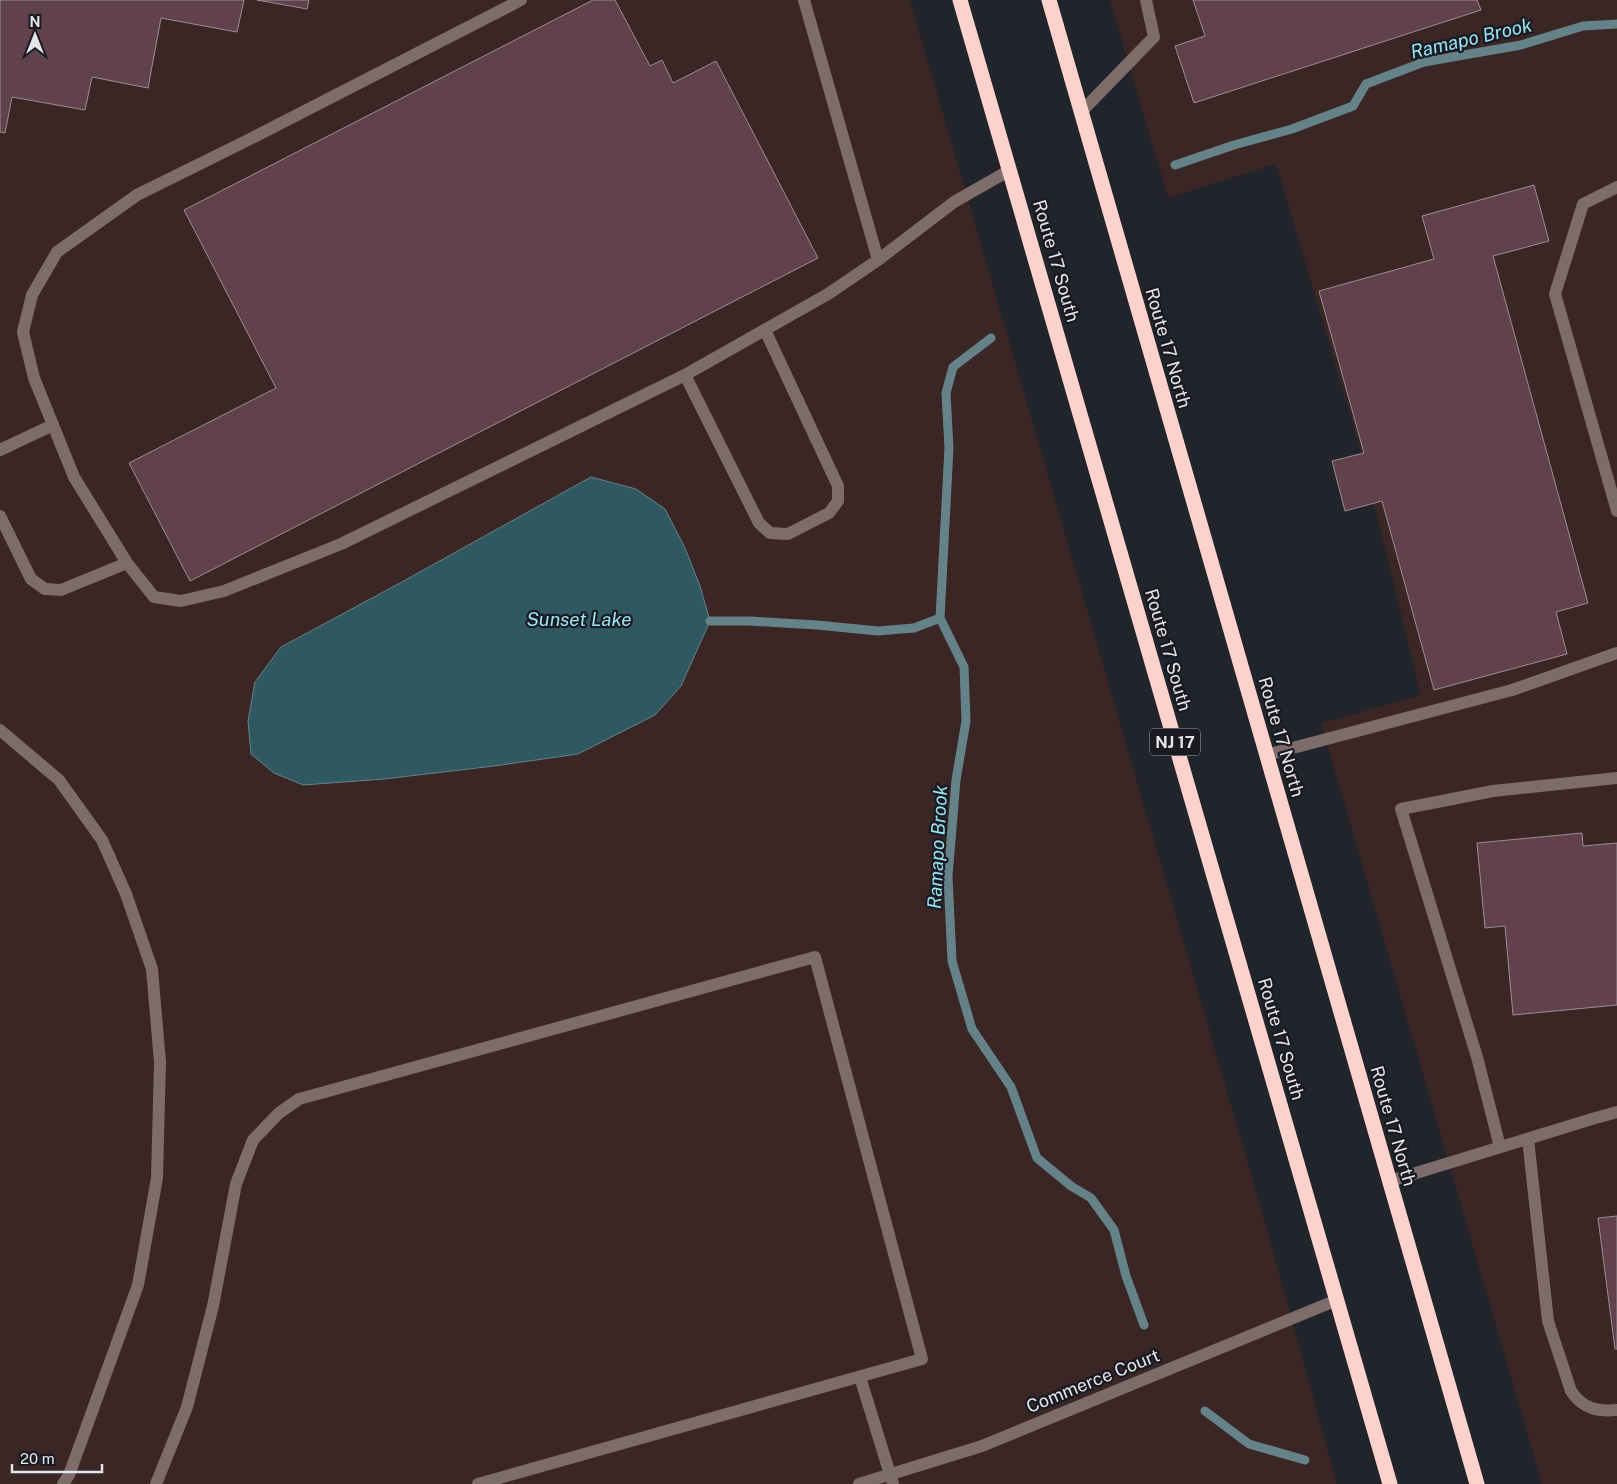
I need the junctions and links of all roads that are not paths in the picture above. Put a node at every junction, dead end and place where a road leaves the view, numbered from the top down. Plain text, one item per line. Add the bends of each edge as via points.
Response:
1 (521, 0) edge
2 (804, 0) edge
3 (960, 0) edge
4 (1049, 0) edge
5 (1146, 0) edge
6 (1081, 112) junction
7 (1010, 170) junction
8 (1617, 187) edge
9 (878, 260) junction
10 (765, 330) junction
11 (685, 375) junction
12 (53, 425) junction
13 (0, 450) edge
14 (1617, 511) edge
15 (0, 516) edge
16 (127, 563) junction
17 (1617, 653) edge
18 (0, 730) edge
19 (1266, 755) junction
20 (1617, 778) edge
21 (1617, 1112) edge
22 (1528, 1139) junction
23 (1500, 1147) junction
24 (1390, 1181) junction
25 (1337, 1300) junction
26 (860, 1377) junction
27 (1617, 1410) edge
28 (892, 1479) edge
29 (63, 1484) edge
30 (156, 1484) edge
31 (478, 1484) edge
32 (859, 1484) edge
33 (1390, 1484) edge
34 (1477, 1484) edge

1 - 12 lane via 137,194 57,252 32,295 23,332 34,378
2 - 9 lane
3 - 7 highway, Route 17 South / NJ 17
4 - 6 highway, Route 17 North
5 - 6 lane via 1154,37
6 - 19 highway, Route 17 North
7 - 9 lane via 954,202
7 - 25 highway, Route 17 South / NJ 17
8 - 14 lane via 1583,204 1555,294
9 - 10 lane via 828,294
10 - 11 lane
10 - 11 lane via 838,486 838,501 830,513 788,534 770,533 759,523
11 - 16 lane via 341,544 224,592 181,601 154,597
12 - 13 lane
12 - 16 lane via 74,477
15 - 16 lane via 31,579 45,589 61,590
17 - 19 lane via 1512,690
18 - 29 lane via 59,780 102,840 126,894 152,969 160,1062 157,1178 138,1285
19 - 24 highway, Route 17 North
20 - 23 lane via 1493,791 1401,809 1477,1057
21 - 22 lane
22 - 23 lane
22 - 27 lane via 1548,1321 1570,1391 1586,1407
23 - 24 lane
24 - 34 highway, Route 17 North
25 - 28 lane, Commerce Court via 982,1446
25 - 33 highway, Route 17 South / NJ 17
26 - 28 lane
26 - 30 lane via 922,1359 815,957 299,1099 279,1113 253,1140 236,1184 213,1306 187,1407
26 - 31 lane
28 - 32 lane, Commerce Court

